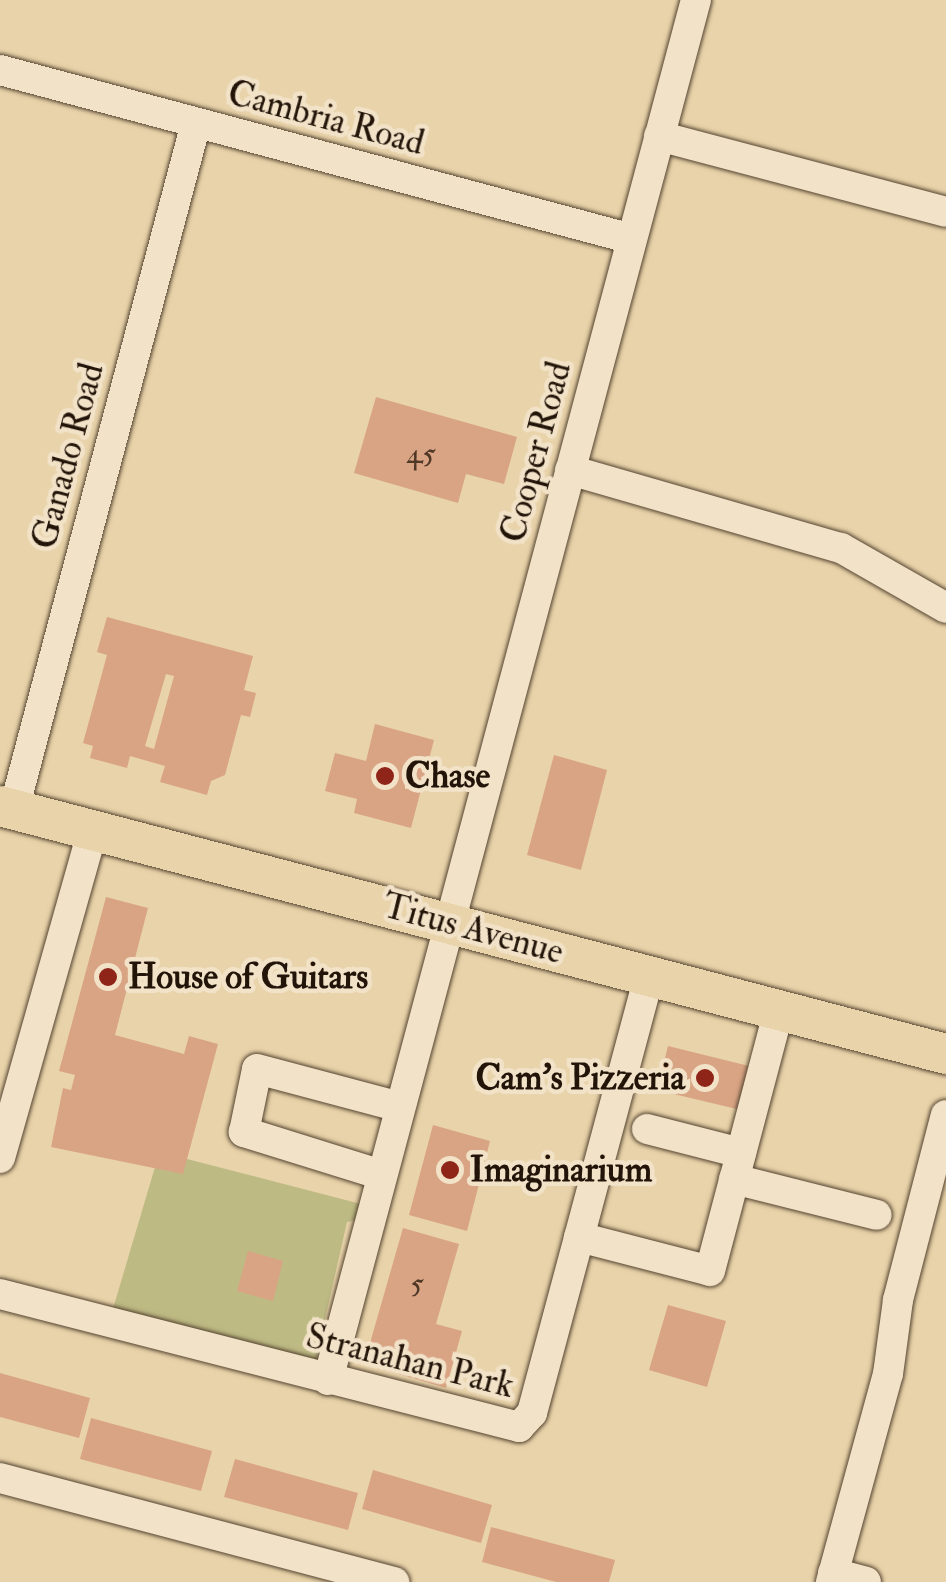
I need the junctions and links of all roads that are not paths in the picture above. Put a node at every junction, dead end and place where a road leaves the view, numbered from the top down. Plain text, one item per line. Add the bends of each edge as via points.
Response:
1 (696, 0) edge
2 (0, 70) edge
3 (196, 122) junction
4 (659, 136) junction
5 (946, 212) edge
6 (632, 239) junction
7 (570, 470) junction
8 (946, 608) edge
9 (5, 815) edge
10 (94, 830) junction
11 (449, 923) junction
12 (649, 975) junction
13 (779, 1010) junction
14 (946, 1054) edge
15 (400, 1107) junction
16 (946, 1115) edge
17 (648, 1130) dead end
18 (0, 1158) edge
19 (738, 1166) junction
20 (382, 1175) junction
21 (877, 1215) dead end
22 (579, 1237) junction
23 (0, 1294) edge
24 (328, 1380) junction
25 (0, 1478) edge
26 (832, 1578) edge
27 (395, 1582) edge
28 (866, 1582) edge

1 - 4 street, Cooper Road
2 - 3 street, Cambria Road
3 - 6 street, Cambria Road
3 - 9 street, Ganado Road
4 - 5 street
4 - 6 street, Cooper Road
6 - 7 street, Cooper Road
7 - 8 street via 841,548
7 - 11 street, Cooper Road
9 - 10 main road, Titus Avenue
10 - 11 main road, Titus Avenue
10 - 18 street
11 - 12 main road, Titus Avenue
11 - 15 street, Cooper Road
12 - 13 main road, Titus Avenue
12 - 22 street, Stranahan Park
13 - 14 main road, Titus Avenue
13 - 19 street
15 - 20 street, Cooper Road
15 - 20 street via 257,1070 244,1132
16 - 26 street via 898,1300 888,1374
17 - 19 street
19 - 21 street
19 - 22 street via 710,1270
20 - 24 street, Cooper Road
22 - 24 street, Stranahan Park via 526,1424 511,1428
23 - 24 street, Stranahan Park
25 - 27 street
26 - 28 street

